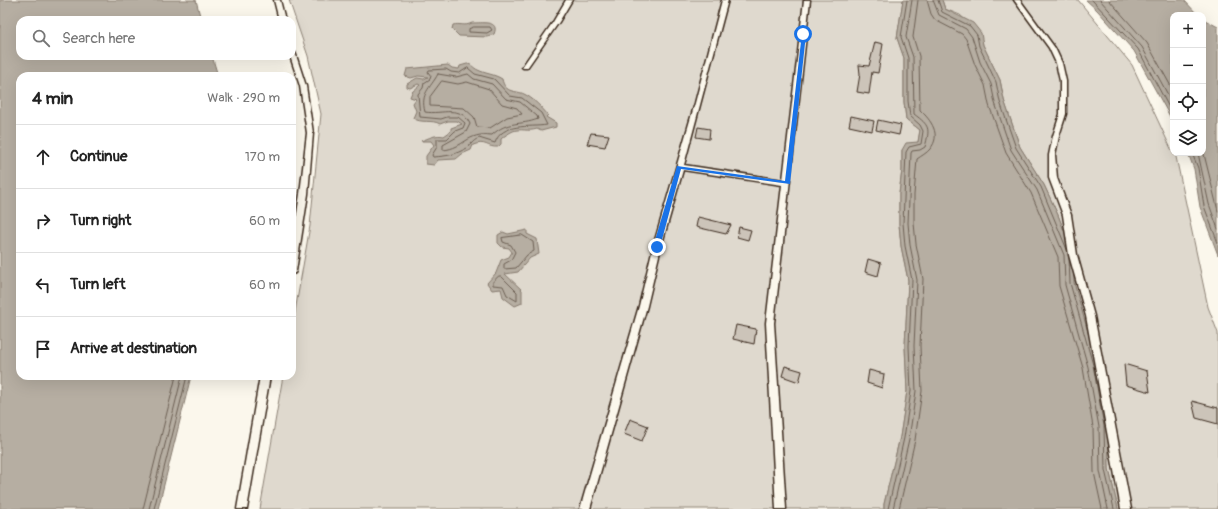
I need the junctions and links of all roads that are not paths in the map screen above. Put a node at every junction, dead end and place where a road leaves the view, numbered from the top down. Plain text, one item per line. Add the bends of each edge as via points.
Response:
1 (277, 0) edge
2 (569, 0) edge
3 (725, 0) edge
4 (807, 0) edge
5 (1017, 0) edge
6 (281, 16) edge
7 (295, 60) edge
8 (525, 67) dead end
9 (679, 167) junction
10 (788, 183) junction
11 (296, 245) edge
12 (264, 380) edge
13 (242, 509) edge
14 (585, 509) edge
15 (781, 509) edge
16 (1126, 509) edge

1 - 6 lane
2 - 8 lane
3 - 9 lane
4 - 10 lane
5 - 16 lane via 1052,48 1059,63 1063,114 1052,155 1053,178 1067,216 1073,255 1090,316
7 - 11 lane via 303,86 310,132
9 - 10 lane
9 - 14 lane via 643,306
10 - 15 lane via 770,323
12 - 13 lane

